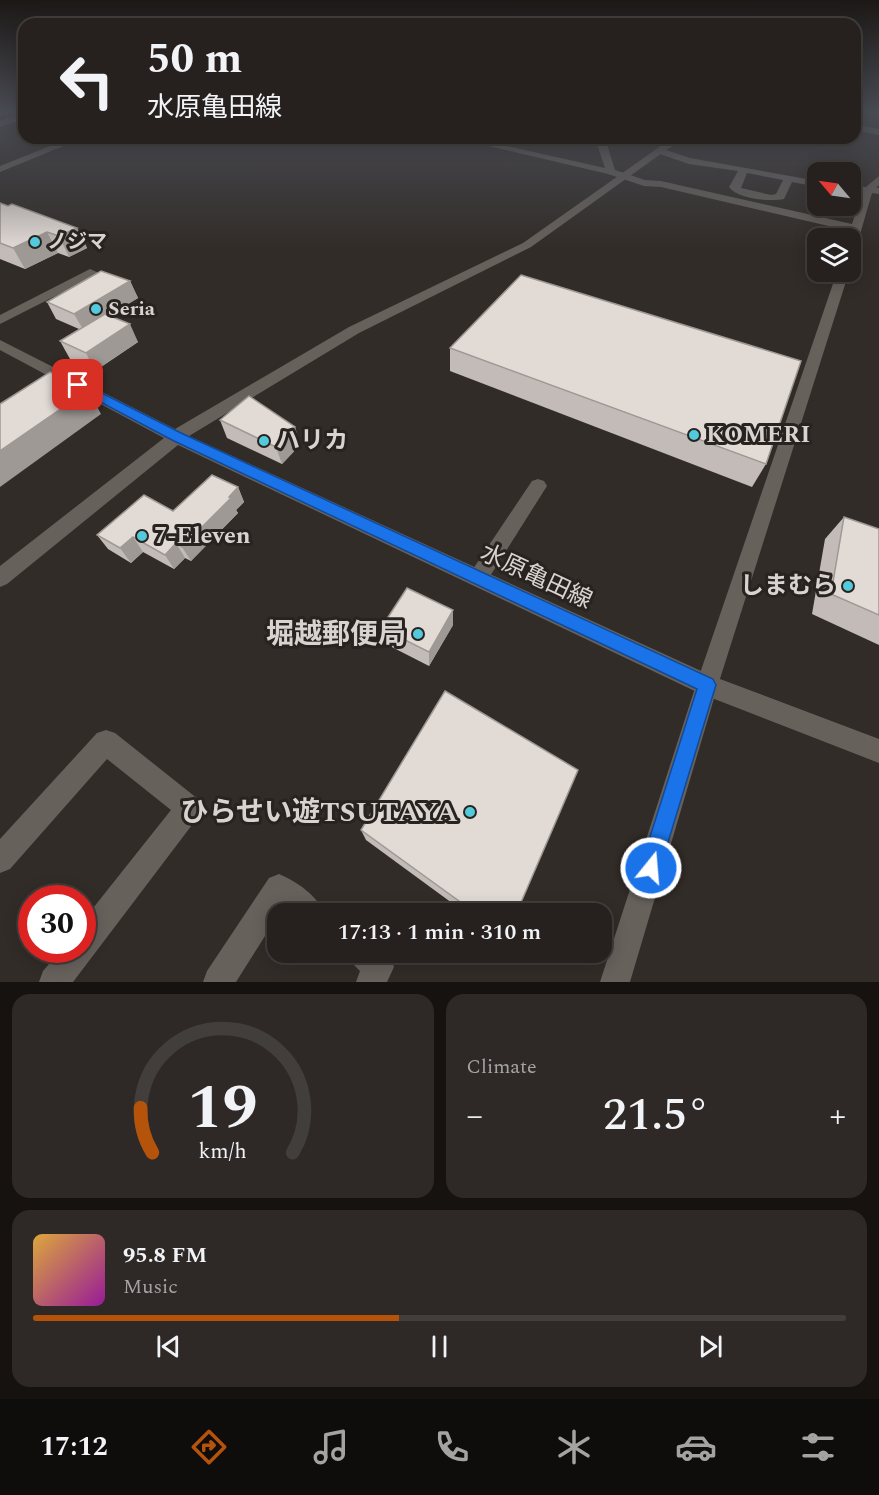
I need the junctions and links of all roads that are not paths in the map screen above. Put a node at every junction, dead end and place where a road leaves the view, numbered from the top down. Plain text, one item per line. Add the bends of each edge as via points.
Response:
1 (28, 158) edge
2 (544, 158) edge
3 (609, 158) edge
4 (648, 158) edge
5 (680, 158) edge
6 (0, 169) edge
7 (744, 170) junction
8 (617, 175) junction
9 (879, 178) edge
10 (788, 180) junction
11 (807, 183) edge
12 (874, 191) edge
13 (852, 228) edge
14 (856, 228) edge
15 (840, 282) edge
16 (133, 290) dead end
17 (0, 320) edge
18 (0, 344) edge
19 (176, 436) junction
20 (538, 486) dead end
21 (0, 578) edge
22 (478, 578) junction
23 (707, 685) junction
24 (879, 751) edge
25 (0, 859) edge
26 (269, 903) edge
27 (297, 903) edge
28 (267, 906) edge
29 (96, 928) edge
30 (69, 963) edge
31 (374, 963) edge
32 (54, 982) edge
33 (218, 982) edge
34 (371, 982) edge
35 (615, 982) edge

1 - 6 street
2 - 8 street
3 - 8 street
4 - 8 street
5 - 7 street
7 - 10 street
7 - 10 street via 734,187 771,198 780,197
8 - 13 street
8 - 19 street via 527,244 354,330
9 - 12 street
10 - 11 street
12 - 14 street
15 - 23 street
16 - 17 street via 90,273
18 - 19 street, 水原亀田線
19 - 21 street
19 - 22 street, 水原亀田線
20 - 22 street
22 - 23 street, 水原亀田線
23 - 24 street, 水原亀田線
23 - 35 street
25 - 29 street via 106,742 189,808
26 - 27 street via 279,888
28 - 33 street
30 - 32 street
31 - 34 street via 379,967

